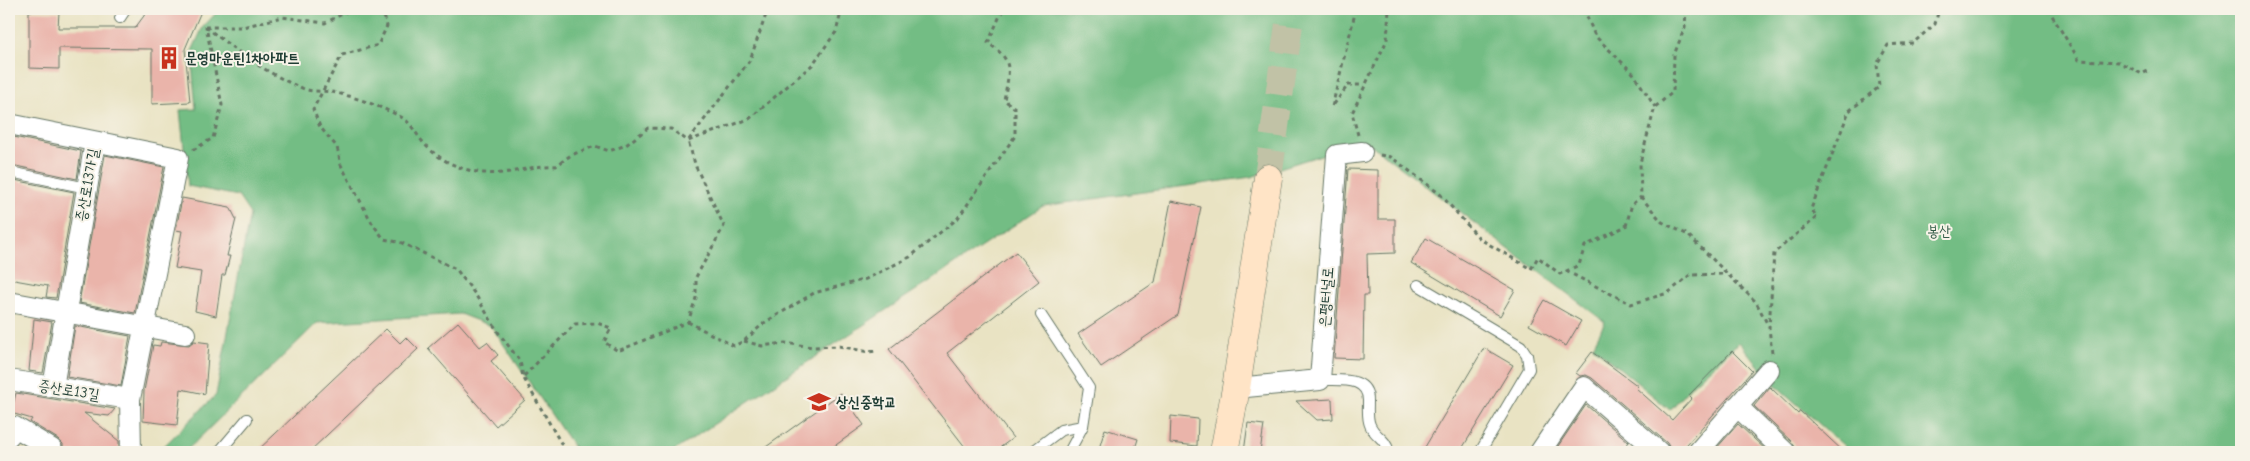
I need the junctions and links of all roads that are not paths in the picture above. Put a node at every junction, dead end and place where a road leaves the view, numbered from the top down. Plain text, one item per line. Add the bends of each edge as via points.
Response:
1 (126, 9) edge
2 (120, 18) dead end
3 (9, 124) edge
4 (95, 142) junction
5 (1362, 152) road end
6 (15, 173) dead end
7 (1268, 178) tunnel mouth
8 (87, 188) junction
9 (1418, 284) dead end
10 (9, 302) edge
11 (65, 313) junction
12 (1041, 315) dead end
13 (144, 326) junction
14 (185, 334) dead end
15 (1769, 370) dead end
16 (9, 380) edge
17 (1320, 380) junction
18 (52, 387) junction
19 (1236, 388) junction
20 (130, 399) junction
21 (1737, 406) junction
22 (248, 419) dead end
23 (1083, 426) junction
24 (9, 436) edge
25 (52, 448) dead end
26 (1652, 450) edge
27 (131, 452) edge
28 (219, 452) edge
29 (1032, 452) edge
30 (1069, 452) edge
31 (1224, 452) edge
32 (1389, 452) edge
33 (1480, 452) edge
34 (1540, 452) edge
35 (1698, 452) edge
36 (1786, 452) edge

1 - 2 lane
3 - 4 street
4 - 8 street, 증산로13가길
4 - 13 street, 증산로13가길 via 178,158
5 - 17 street, 은평터널로 via 1337,155
6 - 8 lane
7 - 19 main road
8 - 11 street, 증산로13가길
9 - 33 lane via 1521,346 1527,355 1528,369
10 - 11 street
11 - 13 street
11 - 18 street, 증산로13가길
12 - 23 lane via 1089,388
13 - 14 street
13 - 20 street
15 - 21 street
16 - 18 street, 증산로13길
17 - 19 street
17 - 32 lane via 1362,384 1368,396 1368,420 1387,444
18 - 20 street, 증산로13길
19 - 31 main road
20 - 27 street
21 - 35 street
21 - 36 street
22 - 28 lane
23 - 29 lane via 1061,430
23 - 30 lane
24 - 25 street via 15,427
26 - 34 street via 1584,387

